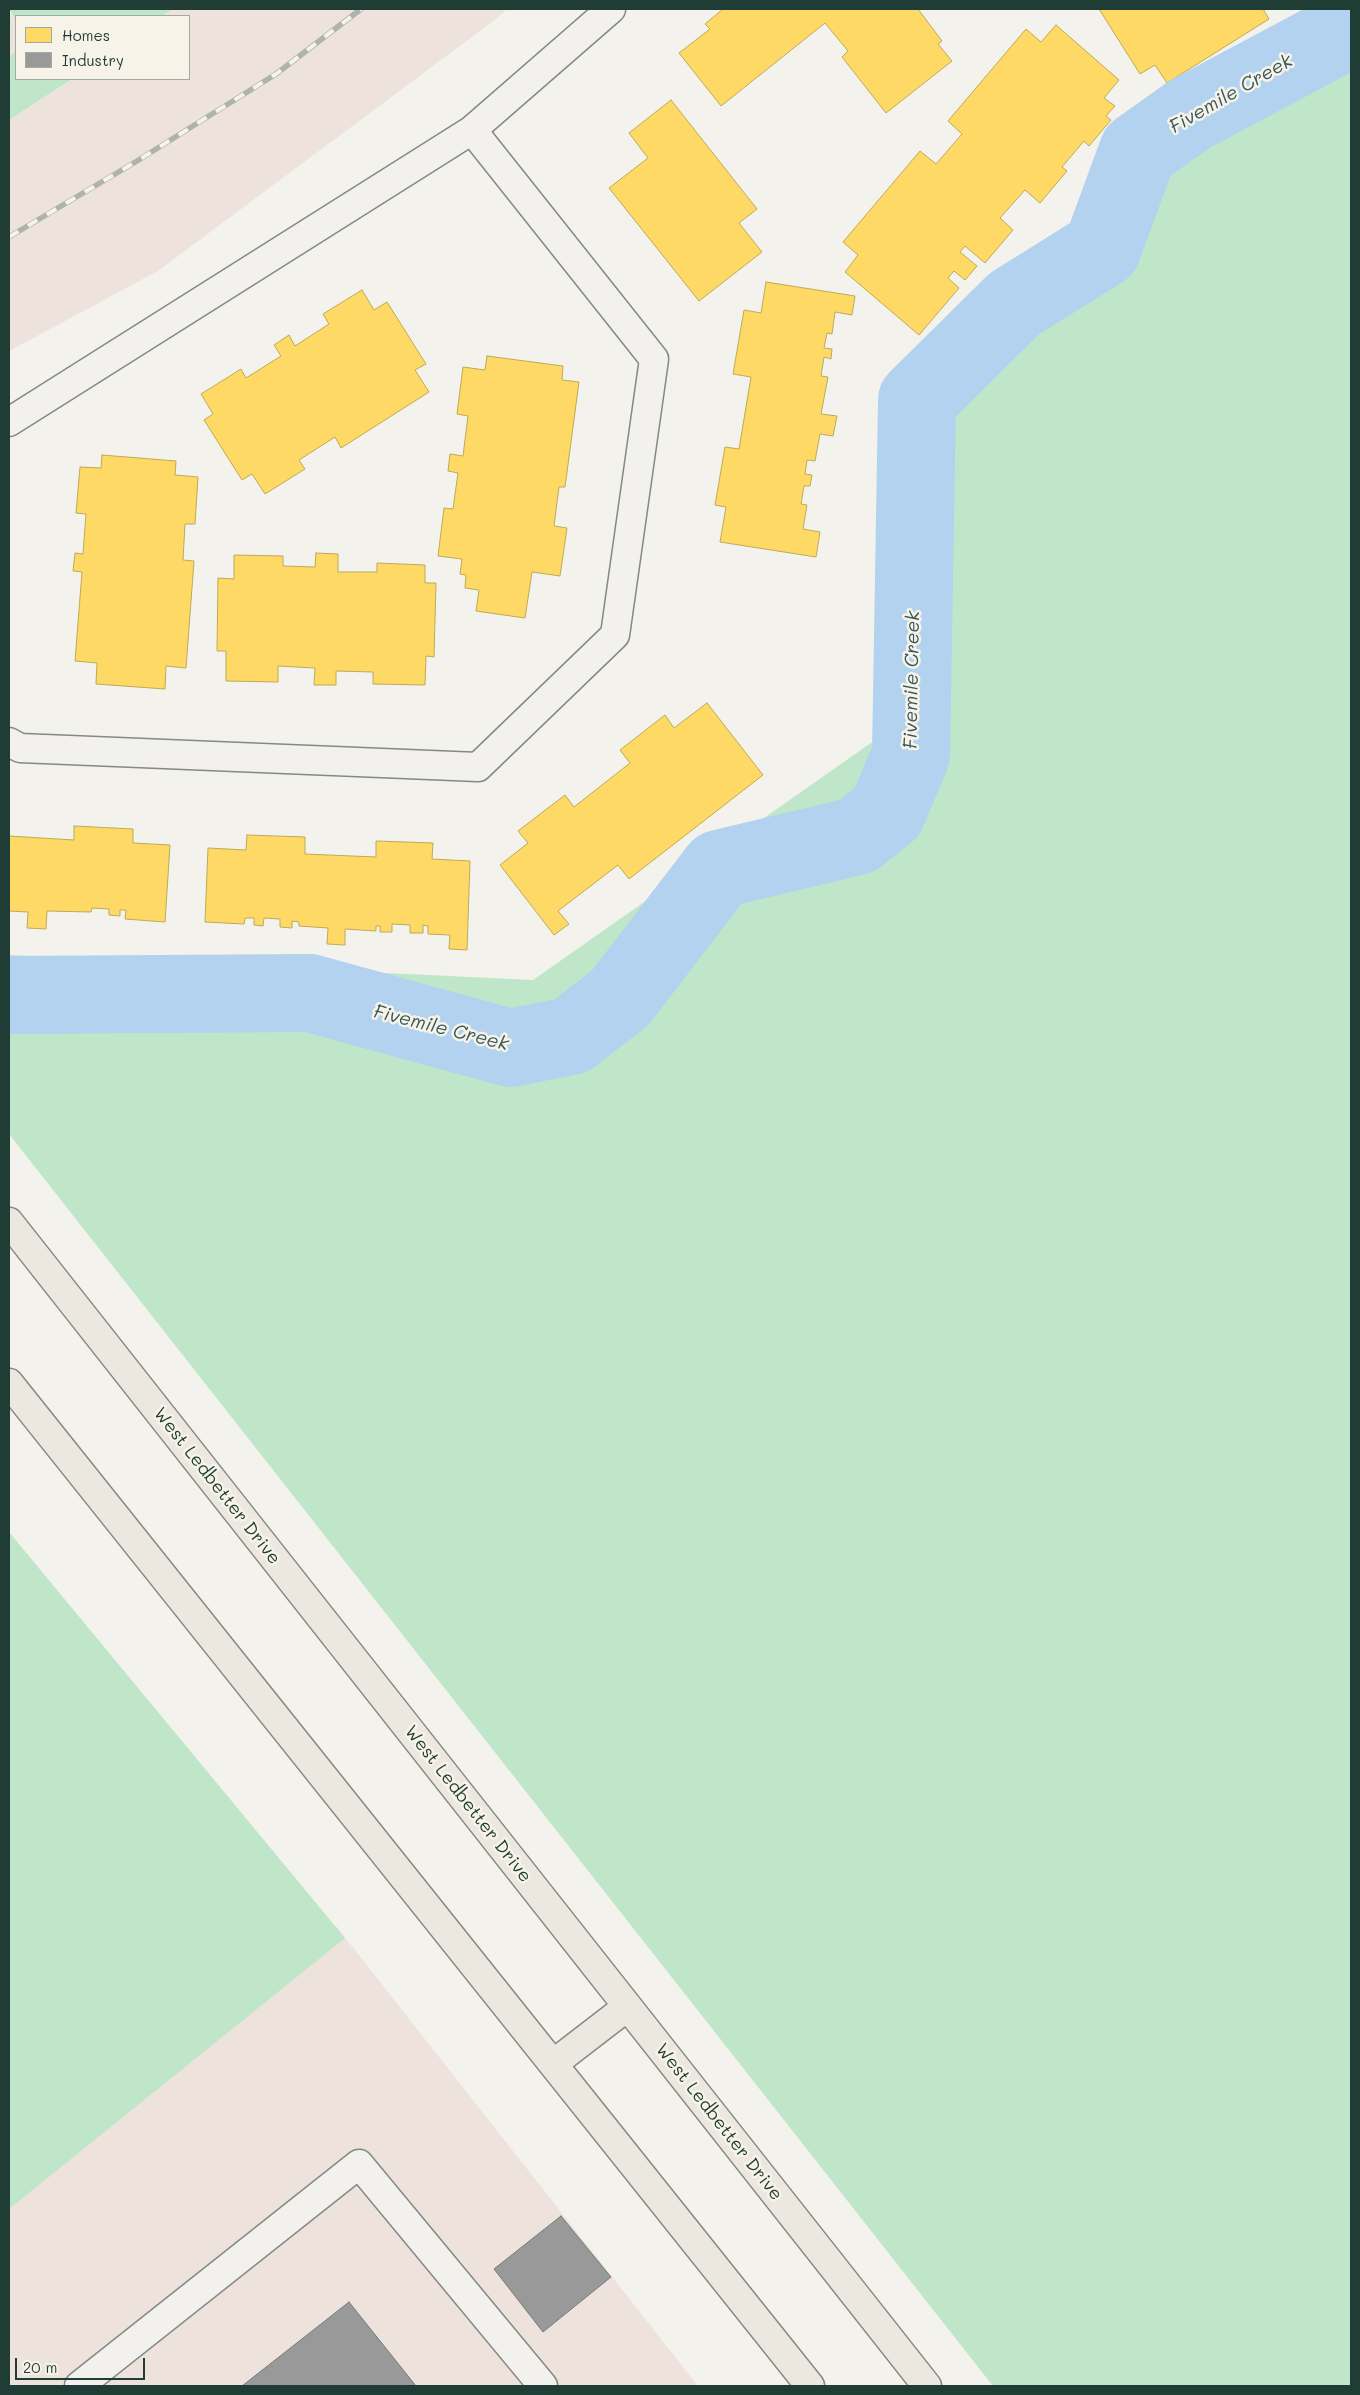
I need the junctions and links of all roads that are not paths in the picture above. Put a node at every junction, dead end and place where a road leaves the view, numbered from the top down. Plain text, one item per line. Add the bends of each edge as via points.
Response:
1 (611, 9) edge
2 (472, 130) junction
3 (9, 422) edge
4 (9, 742) edge
5 (9, 1222) edge
6 (9, 1383) edge
7 (627, 2007) junction
8 (553, 2064) junction
9 (79, 2386) edge
10 (543, 2386) edge
11 (810, 2386) edge
12 (927, 2386) edge

1 - 2 lane
2 - 3 lane
2 - 4 lane via 654,359 615,635 478,767 20,748
5 - 7 main road, West Ledbetter Drive
6 - 8 main road
7 - 8 main road
7 - 12 main road, West Ledbetter Drive
8 - 11 main road
9 - 10 lane via 359,2164

